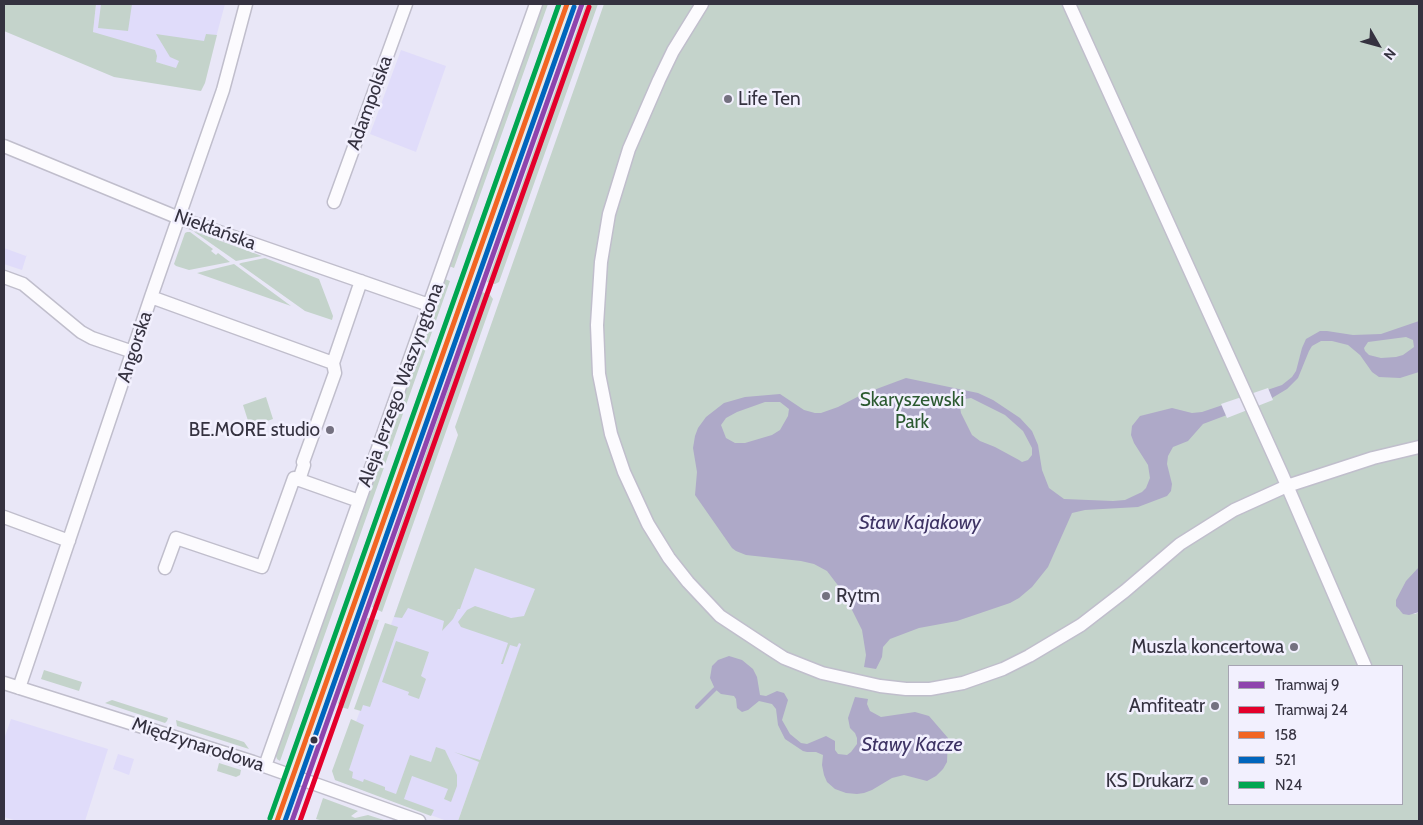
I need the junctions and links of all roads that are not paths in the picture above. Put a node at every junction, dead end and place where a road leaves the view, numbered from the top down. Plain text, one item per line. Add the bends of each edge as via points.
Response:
1 (246, 4) edge
2 (406, 4) edge
3 (536, 4) edge
4 (567, 4) edge
5 (702, 4) edge
6 (1069, 4) edge
7 (4, 146) edge
8 (334, 202) dead end
9 (179, 218) junction
10 (4, 277) edge
11 (361, 281) junction
12 (151, 297) junction
13 (429, 305) junction
14 (133, 352) junction
15 (333, 363) junction
16 (1419, 447) edge
17 (299, 480) junction
18 (1287, 486) junction
19 (359, 501) junction
20 (4, 517) edge
21 (69, 541) junction
22 (165, 568) dead end
23 (1365, 665) edge
24 (4, 683) edge
25 (19, 688) junction
26 (265, 766) junction
27 (293, 776) junction
28 (277, 821) edge
29 (419, 821) edge

1 - 9 street, Angorska via 223,90
2 - 8 street, Adampolska
3 - 13 street, Aleja Jerzego Waszyngtona
4 - 27 main road, Aleja Jerzego Waszyngtona
5 - 18 street via 659,80 629,149 609,214 601,262 597,353 611,434 629,484 669,558 720,616 784,658 822,673 906,689 930,689 963,683 1003,669 1054,642 1125,591 1180,544 1234,510
6 - 18 street
7 - 9 street, Niekłańska
9 - 11 street, Niekłańska
9 - 12 street, Angorska
10 - 14 street via 23,284 81,332
11 - 13 street, Niekłańska
11 - 15 street
12 - 14 street, Angorska
12 - 15 street
13 - 19 street, Aleja Jerzego Waszyngtona
14 - 21 street, Angorska
15 - 17 street via 335,373
16 - 18 street
17 - 19 street
17 - 22 street via 294,478 262,568 176,538
18 - 23 street
19 - 26 street, Aleja Jerzego Waszyngtona
20 - 21 street
21 - 25 street, Angorska
24 - 25 street, Międzynarodowa
25 - 26 street, Międzynarodowa
26 - 27 street, Międzynarodowa
27 - 28 main road, Aleja Jerzego Waszyngtona
27 - 29 street, Międzynarodowa

